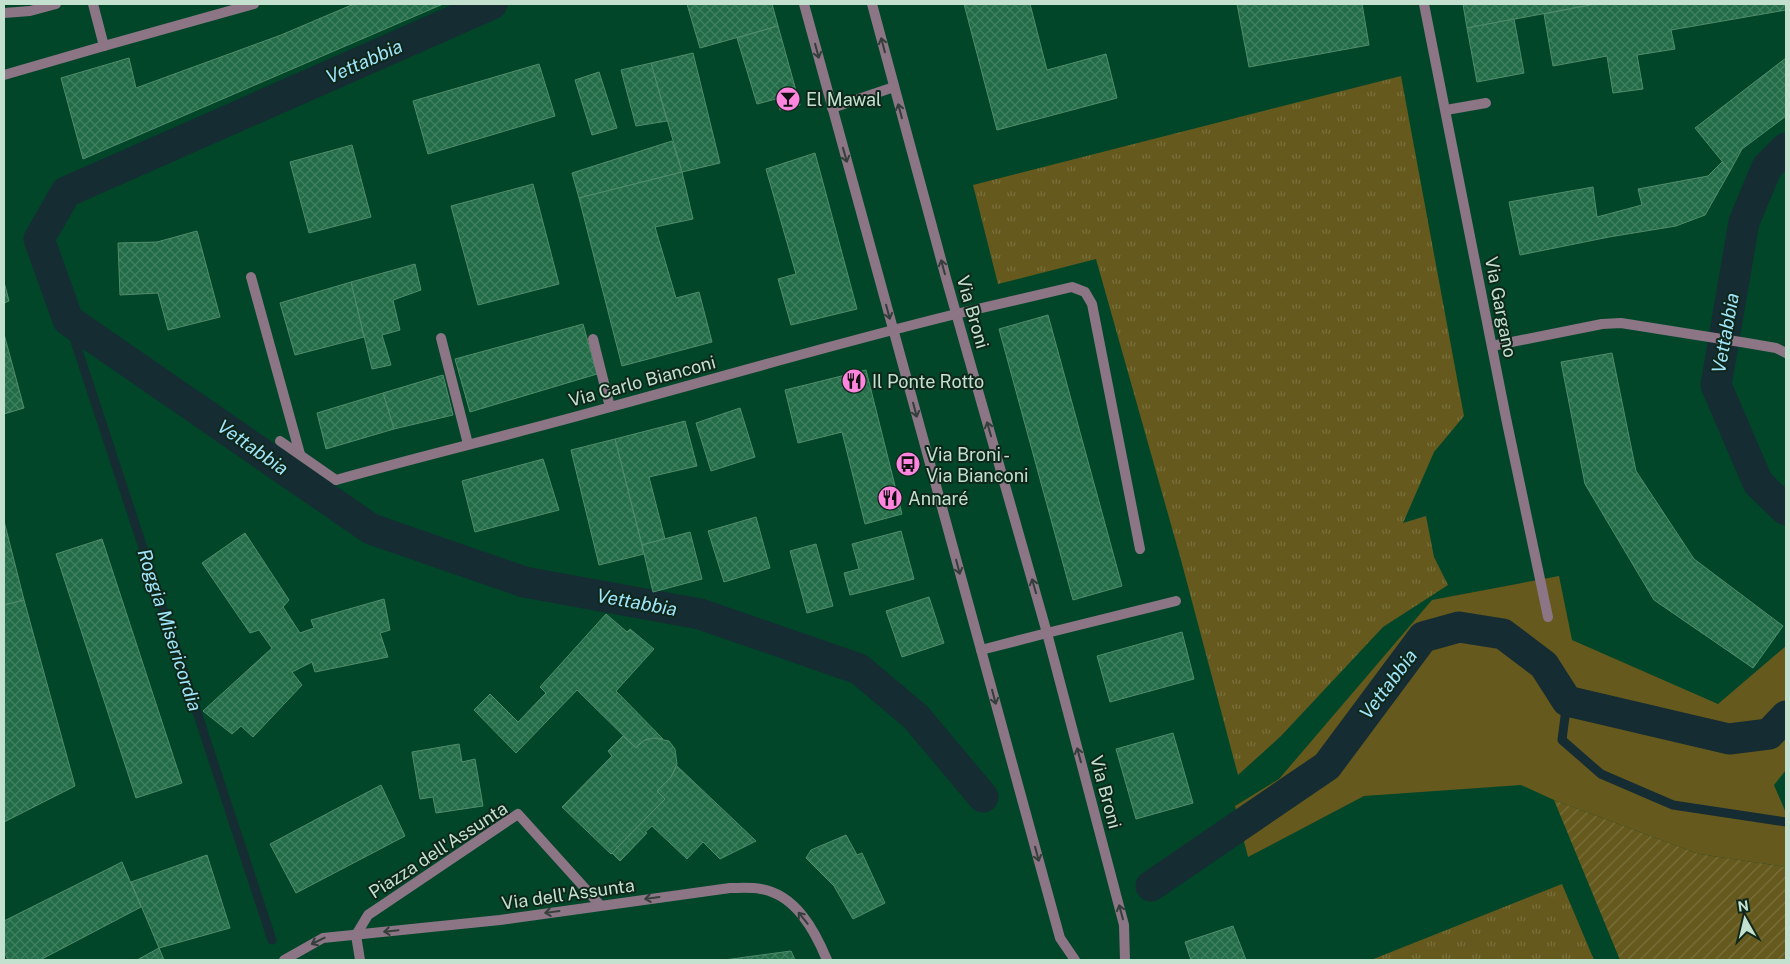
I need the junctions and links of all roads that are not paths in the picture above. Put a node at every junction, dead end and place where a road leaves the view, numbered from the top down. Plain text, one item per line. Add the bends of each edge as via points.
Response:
1 (56, 4) edge
2 (92, 4) edge
3 (254, 4) edge
4 (804, 4) edge
5 (872, 4) edge
6 (1424, 4) edge
7 (4, 13) edge
8 (104, 46) junction
9 (4, 75) edge
10 (894, 87) junction
11 (1486, 103) dead end
12 (832, 108) junction
13 (1446, 110) junction
14 (251, 277) dead end
15 (956, 314) junction
16 (893, 330) junction
17 (441, 338) dead end
18 (593, 339) dead end
19 (1492, 346) junction
20 (1786, 353) edge
21 (610, 407) junction
22 (280, 441) dead end
23 (468, 444) junction
24 (300, 454) junction
25 (1140, 549) dead end
26 (1176, 601) dead end
27 (1548, 617) dead end
28 (1047, 633) junction
29 (981, 650) junction
30 (600, 905) junction
31 (356, 935) junction
32 (284, 960) edge
33 (360, 960) edge
34 (827, 960) edge
35 (1075, 960) edge
36 (1125, 960) edge

1 - 7 street
2 - 8 street
3 - 8 street
4 -> 12 street
10 -> 5 street, Via Broni
6 - 13 street, Via Gargano
8 - 9 street
10 - 12 street
15 -> 10 street, Via Broni
11 - 13 street
12 -> 16 street
13 - 19 street, Via Gargano
14 - 24 street
15 - 16 street, Via Carlo Bianconi
15 - 25 street, Via Carlo Bianconi via 1072,287 1085,292 1092,304
28 -> 15 street, Via Broni
16 - 21 street, Via Carlo Bianconi
16 -> 29 street
17 - 23 street
18 - 21 street
19 - 20 street via 1621,323 1776,348
19 - 27 street, Via Gargano
21 - 23 street, Via Carlo Bianconi
22 - 24 street
23 - 24 street, Via Carlo Bianconi via 336,480
26 - 28 street
28 - 29 street
36 -> 28 street, Via Broni via 1124,925
29 -> 35 street via 1060,938
30 -> 31 street, Via dell'Assunta via 500,920
30 - 31 street, Piazza dell'Assunta via 518,814 368,915
34 -> 30 street, Via dell'Assunta via 805,919 779,896 761,889 730,888
31 -> 32 street, Via dell'Assunta via 323,938
31 - 33 street

